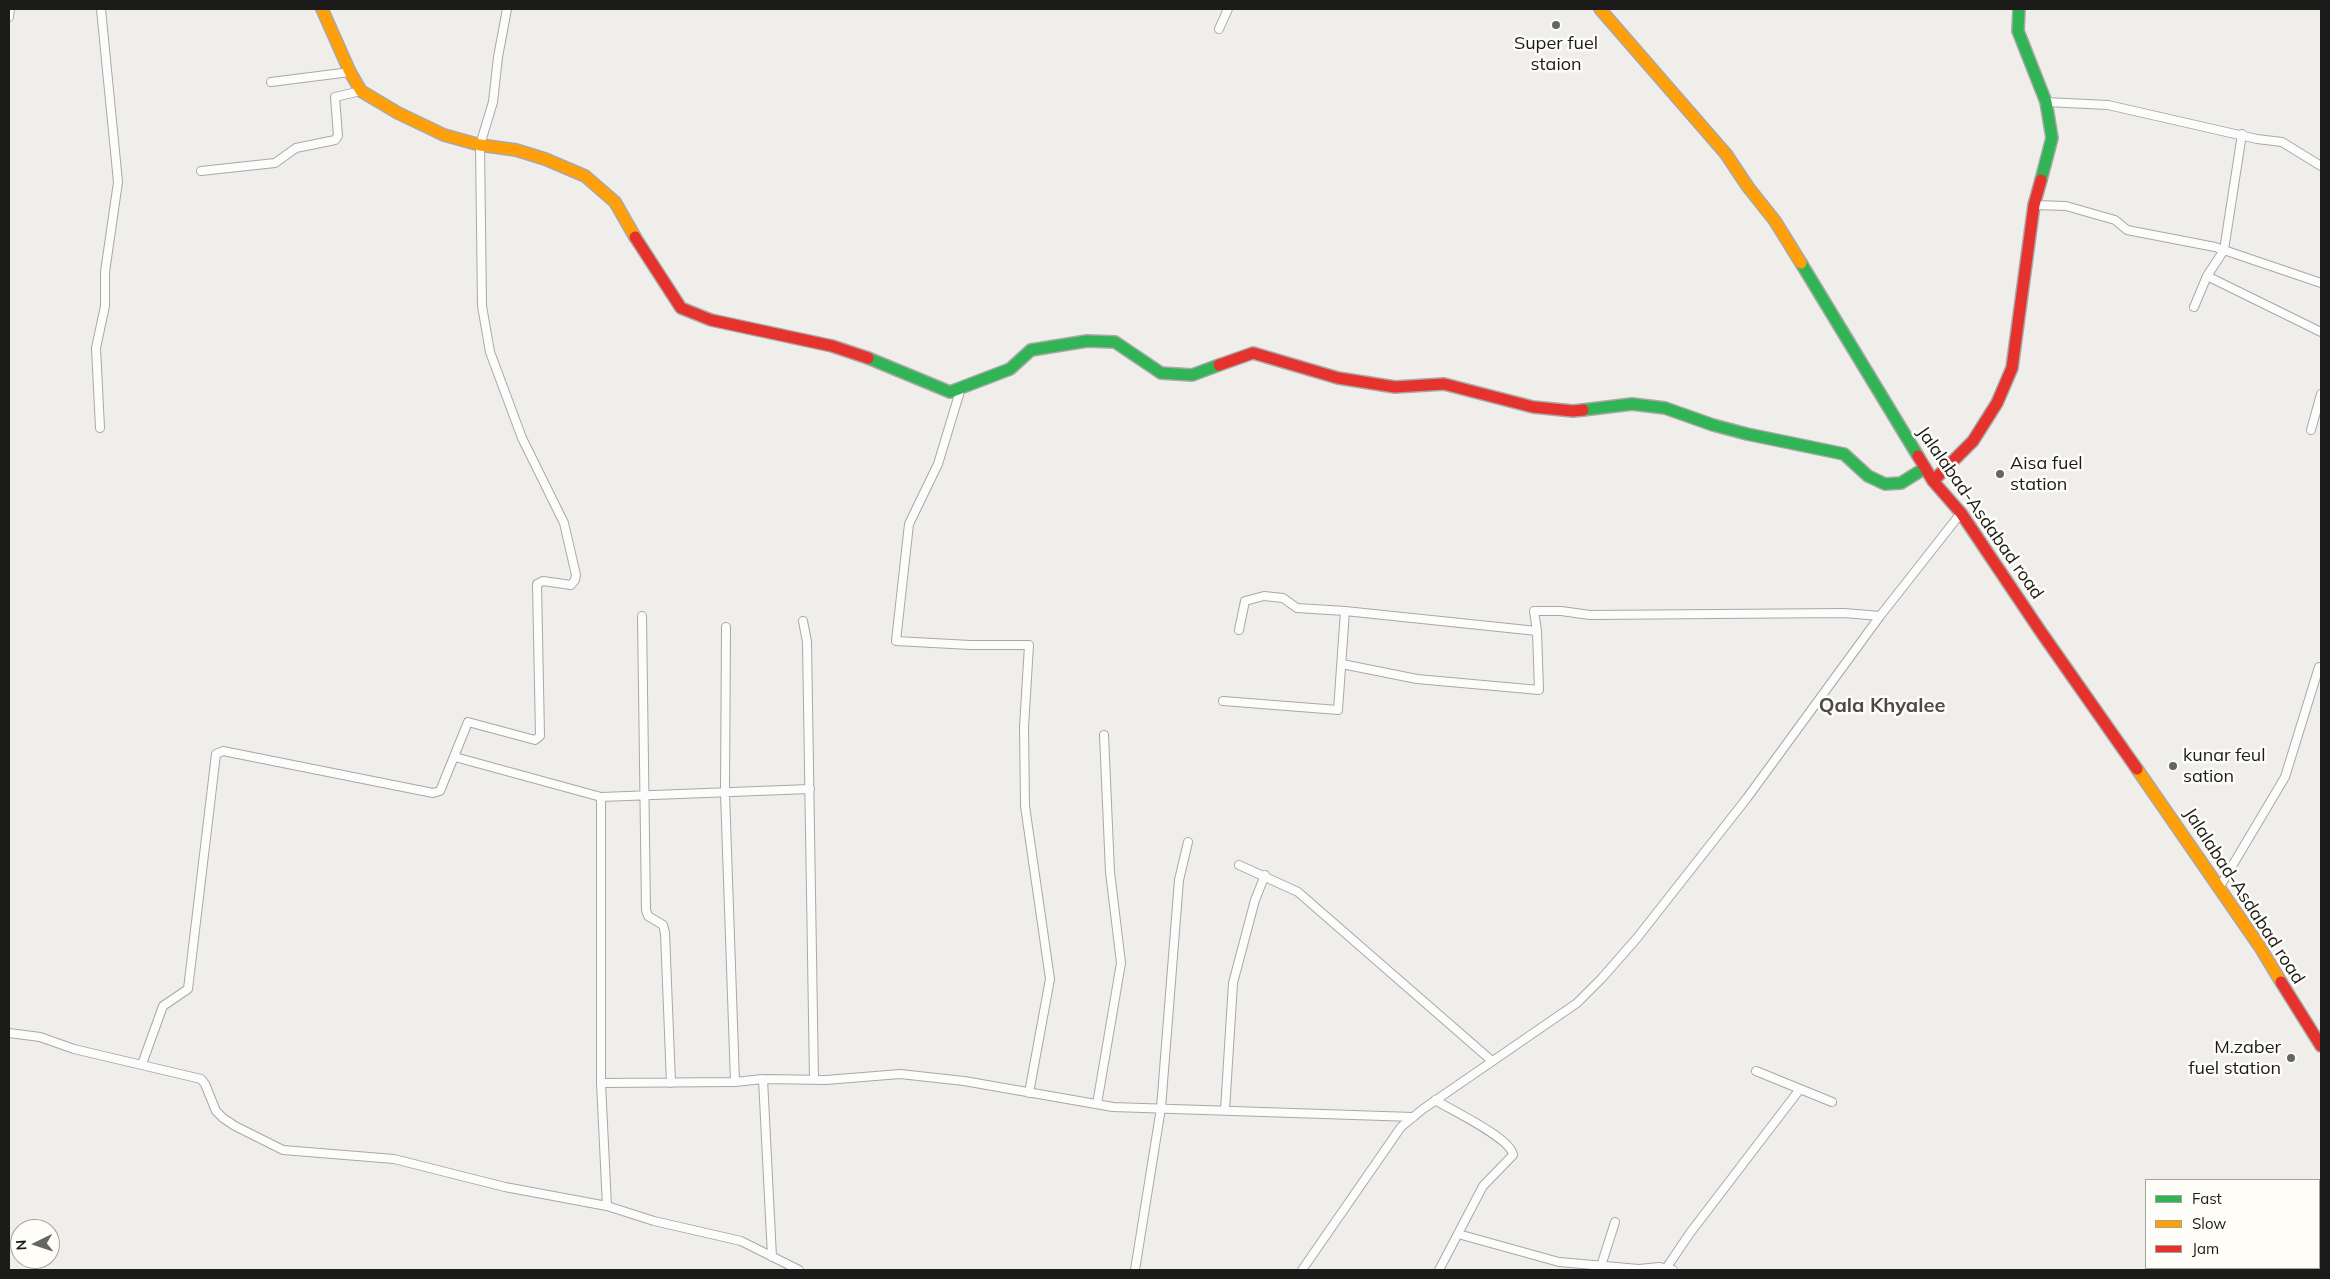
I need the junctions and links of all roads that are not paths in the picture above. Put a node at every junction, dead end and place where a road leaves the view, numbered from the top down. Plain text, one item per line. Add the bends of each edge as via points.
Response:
1 (10, 9) edge
2 (101, 9) edge
3 (322, 9) edge
4 (507, 9) edge
5 (1228, 9) edge
6 (1600, 9) edge
7 (2019, 9) edge
8 (9, 17) edge
9 (1219, 29) dead end
10 (350, 72) junction
11 (271, 82) dead end
12 (361, 91) junction
13 (2046, 102) junction
14 (2242, 134) junction
15 (480, 144) junction
16 (2321, 166) edge
17 (202, 171) dead end
18 (2034, 205) junction
19 (2224, 250) junction
20 (2206, 276) junction
21 (2321, 283) edge
22 (2194, 307) dead end
23 (2321, 332) edge
24 (961, 388) junction
25 (2321, 394) edge
26 (100, 428) dead end
27 (2311, 430) dead end
28 (1925, 468) junction
29 (1933, 482) junction
30 (1961, 513) junction
31 (1345, 611) junction
32 (642, 616) dead end
33 (1880, 616) junction
34 (803, 621) dead end
35 (726, 627) dead end
36 (1239, 630) dead end
37 (1537, 631) junction
38 (1342, 664) junction
39 (2319, 666) dead end
40 (1223, 701) dead end
41 (1104, 735) dead end
42 (455, 758) junction
43 (810, 789) junction
44 (725, 793) junction
45 (644, 795) junction
46 (600, 797) junction
47 (1188, 842) dead end
48 (1239, 865) dead end
49 (1265, 875) junction
50 (2220, 888) junction
51 (9, 1034) edge
52 (2321, 1046) edge
53 (1492, 1061) junction
54 (142, 1064) junction
55 (1756, 1071) dead end
56 (763, 1079) junction
57 (814, 1080) junction
58 (735, 1082) junction
59 (601, 1083) junction
60 (671, 1083) junction
61 (1800, 1089) junction
62 (1029, 1093) junction
63 (1435, 1100) junction
64 (1832, 1102) dead end
65 (1097, 1104) junction
66 (1161, 1108) junction
67 (1225, 1110) junction
68 (1413, 1117) junction
69 (606, 1206) junction
70 (1615, 1222) dead end
71 (1458, 1234) junction
72 (772, 1257) junction
73 (1601, 1266) junction
74 (1670, 1269) edge
75 (799, 1270) edge
76 (1135, 1270) edge
77 (1302, 1270) edge
78 (1440, 1270) edge

1 - 8 street
2 - 26 street via 118,182 104,272 105,306 96,348
3 - 10 street
4 - 15 street via 493,102
5 - 9 street
6 - 28 street, Jalalabad-Asdabad road via 1726,154 1775,221
7 - 13 street via 2018,31
10 - 11 street
10 - 12 street
12 - 15 street via 444,135
12 - 17 street via 334,97 338,136 335,140 296,148 275,163
13 - 14 street via 2108,105
13 - 18 street via 2052,138
14 - 16 street via 2282,142
14 - 19 street
15 - 24 street via 530,154 585,176 615,202 650,263 681,308 711,320 832,346 875,360 950,392
15 - 42 street via 482,306 490,352 522,438 564,523 576,575 571,585 543,581 537,584 540,736 535,740 468,722
18 - 19 street via 2066,206 2115,220 2127,230
18 - 29 street via 2012,368 1997,403 1973,441
19 - 20 street
19 - 21 street
20 - 22 street
20 - 23 street
24 - 28 street via 1010,369 1032,350 1087,341 1115,342 1161,373 1192,375 1253,353 1338,378 1395,387 1444,384 1533,406 1573,411 1632,404 1665,408 1747,434 1844,454 1868,476 1885,484 1901,483
24 - 62 street via 938,464 909,524 896,641 1029,645 1024,727 1025,806 1050,979
25 - 27 street
28 - 29 street, Jalalabad-Asdabad road
29 - 30 street, Jalalabad-Asdabad road
30 - 33 street
30 - 50 street, Jalalabad-Asdabad road
31 - 36 street via 1296,608 1283,598 1264,596 1245,601
31 - 37 street
31 - 38 street
32 - 45 street
33 - 37 street via 1844,613 1590,615 1534,612
33 - 53 street via 1747,798 1631,945 1577,1002
34 - 43 street via 807,642
35 - 44 street
37 - 38 street via 1539,690 1417,679
38 - 40 street via 1338,710
39 - 50 street via 2285,777
41 - 65 street via 1110,872 1121,964
42 - 46 street
42 - 54 street via 440,791 433,793 223,751 216,754 188,989 162,1006
43 - 44 street
43 - 57 street
44 - 45 street
44 - 58 street
45 - 46 street
45 - 60 street via 646,910 648,916 663,925 665,933
46 - 59 street
47 - 66 street via 1178,880
48 - 49 street
49 - 53 street via 1298,892
49 - 67 street via 1233,983
50 - 52 street, Jalalabad-Asdabad road
51 - 54 street via 40,1037 74,1049
53 - 63 street
54 - 69 street via 201,1079 222,1118 284,1150 394,1159 506,1187
55 - 61 street
56 - 57 street
56 - 58 street
56 - 72 street
57 - 62 street via 900,1074
58 - 60 street
59 - 60 street
59 - 69 street
61 - 64 street
61 - 74 street via 1690,1233
62 - 65 street
63 - 68 street
63 - 71 street via 1497,1137 1513,1155 1483,1186
65 - 66 street
66 - 67 street
66 - 76 street
67 - 68 street
68 - 77 street via 1401,1126
69 - 72 street via 654,1221 742,1241
70 - 73 street
71 - 73 street via 1541,1258
71 - 78 street
72 - 75 street
73 - 74 street

